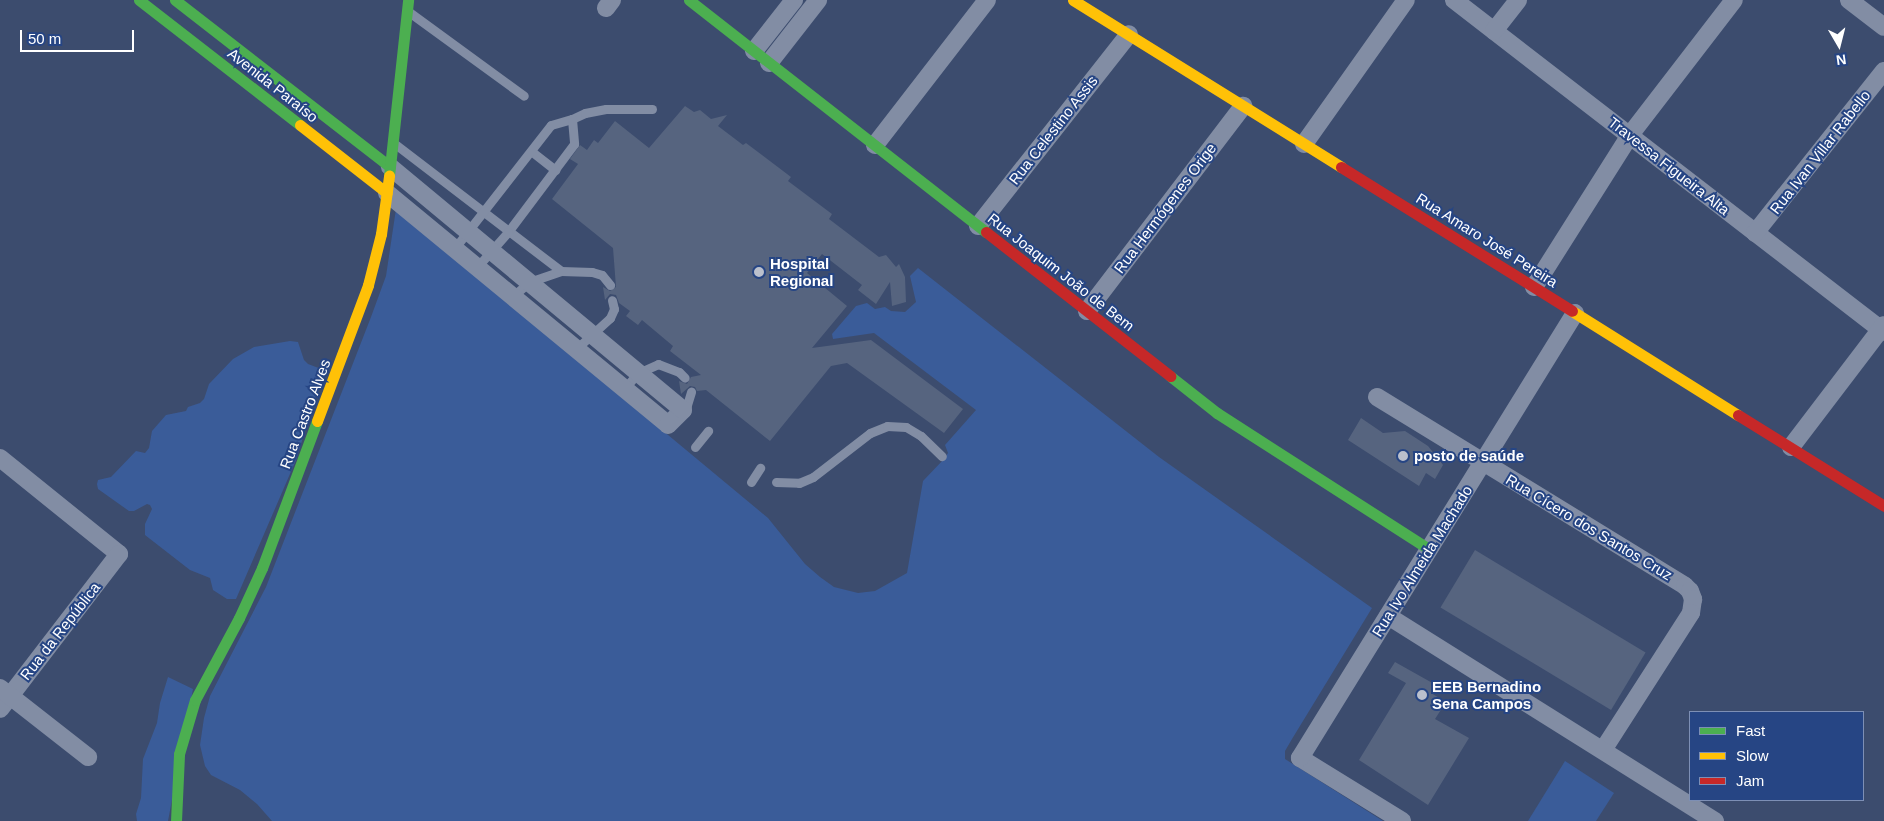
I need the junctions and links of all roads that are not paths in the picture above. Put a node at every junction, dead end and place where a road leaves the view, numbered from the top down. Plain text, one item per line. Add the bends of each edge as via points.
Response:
1 (139, 0) edge
2 (176, 0) edge
3 (689, 0) edge
4 (794, 0) edge
5 (818, 0) edge
6 (987, 0) edge
7 (1073, 0) edge
8 (1406, 0) edge
9 (1454, 0) edge
10 (1518, 0) edge
11 (1734, 0) edge
12 (1849, 0) edge
13 (407, 5) edge
14 (1884, 27) edge
15 (1494, 31) junction
16 (1128, 34) junction
17 (754, 51) junction
18 (769, 63) junction
19 (1884, 71) edge
20 (524, 96) dead end
21 (1243, 106) junction
22 (652, 109) dead end
23 (572, 119) junction
24 (1630, 136) junction
25 (393, 142) junction
26 (1304, 144) junction
27 (875, 145) junction
28 (530, 151) junction
29 (390, 167) junction
30 (555, 170) junction
31 (387, 193) junction
32 (483, 213) junction
33 (978, 226) junction
34 (468, 232) junction
35 (508, 232) junction
36 (1756, 233) junction
37 (454, 249) junction
38 (491, 251) junction
39 (477, 267) junction
40 (561, 271) junction
41 (529, 282) junction
42 (610, 285) dead end
43 (1534, 287) junction
44 (512, 296) junction
45 (612, 300) dead end
46 (1087, 311) junction
47 (1575, 313) junction
48 (1883, 329) edge
49 (592, 334) junction
50 (576, 349) junction
51 (638, 373) junction
52 (685, 378) dead end
53 (624, 389) junction
54 (691, 392) dead end
55 (1377, 397) dead end
56 (682, 410) junction
57 (708, 431) dead end
58 (695, 447) dead end
59 (1791, 448) junction
60 (942, 456) dead end
61 (0, 458) edge
62 (1483, 462) junction
63 (760, 468) dead end
64 (750, 482) dead end
65 (776, 482) dead end
66 (1884, 506) edge
67 (1429, 549) junction
68 (1388, 616) junction
69 (3, 697) edge
70 (1602, 750) junction
71 (88, 757) dead end
72 (176, 821) edge
73 (1402, 821) edge
74 (1715, 821) edge

1 - 31 street, Avenida Paraíso
2 - 29 street, Avenida Paraíso
3 - 17 street, Rua Joaquim João de Bem
4 - 17 street
5 - 18 street
6 - 27 street
7 - 16 street, Rua Amaro José Pereira
8 - 26 street
9 - 15 street, Travessa Figueira Alta
10 - 15 street
11 - 24 street
12 - 14 street
13 - 20 lane
13 - 25 street, Rua Castro Alves
15 - 24 street, Travessa Figueira Alta
16 - 21 street, Rua Amaro José Pereira
16 - 33 street, Rua Celestino Assis
17 - 18 street, Rua Joaquim João de Bem
18 - 27 street, Rua Joaquim João de Bem
19 - 36 street, Rua Ivan Villar Rabello
21 - 26 street, Rua Amaro José Pereira
21 - 46 street, Rua Hermógenes Orige
22 - 23 lane via 606,109
23 - 28 lane via 551,125
23 - 30 lane via 574,144
24 - 36 street, Travessa Figueira Alta
24 - 43 street
25 - 29 street, Rua Castro Alves
25 - 32 lane
26 - 43 street, Rua Amaro José Pereira
27 - 33 street, Rua Joaquim João de Bem
28 - 30 lane
28 - 32 lane
29 - 31 street, Rua Castro Alves
29 - 34 street
30 - 35 lane
31 - 37 street
31 - 72 street, Rua Castro Alves via 375,260 358,315 249,599 190,714 180,754
32 - 34 lane
32 - 35 lane
33 - 46 street, Rua Joaquim João de Bem
34 - 37 lane
34 - 38 street
35 - 38 lane
35 - 40 lane
36 - 48 street, Travessa Figueira Alta
37 - 39 street
38 - 39 lane
38 - 41 street
39 - 44 street
40 - 41 lane
40 - 42 lane via 592,272 602,275
41 - 44 lane
41 - 49 street
43 - 47 street, Rua Amaro José Pereira
44 - 50 street
45 - 49 lane via 614,309 610,318
46 - 67 street, Rua Joaquim João de Bem via 1249,435
47 - 59 street, Rua Amaro José Pereira
47 - 62 street, Rua Ivo Almeida Machado
48 - 59 street
49 - 50 lane
49 - 51 street
50 - 53 street
51 - 52 lane via 658,364 679,372
51 - 53 lane
51 - 56 street
53 - 56 street via 668,425
54 - 56 lane
55 - 62 street, Rua Cícero dos Santos Cruz
57 - 58 lane
59 - 66 street, Rua Amaro José Pereira
60 - 65 lane via 906,427 887,426 870,433 813,477 799,483
61 - 69 street, Rua da República via 119,554
62 - 67 street, Rua Ivo Almeida Machado
62 - 70 street, Rua Cícero dos Santos Cruz via 1685,586 1693,599 1691,614
63 - 64 lane
67 - 68 street, Rua Ivo Almeida Machado
68 - 70 street
68 - 73 street, Rua Ivo Almeida Machado via 1300,758
69 - 71 street
70 - 74 street

